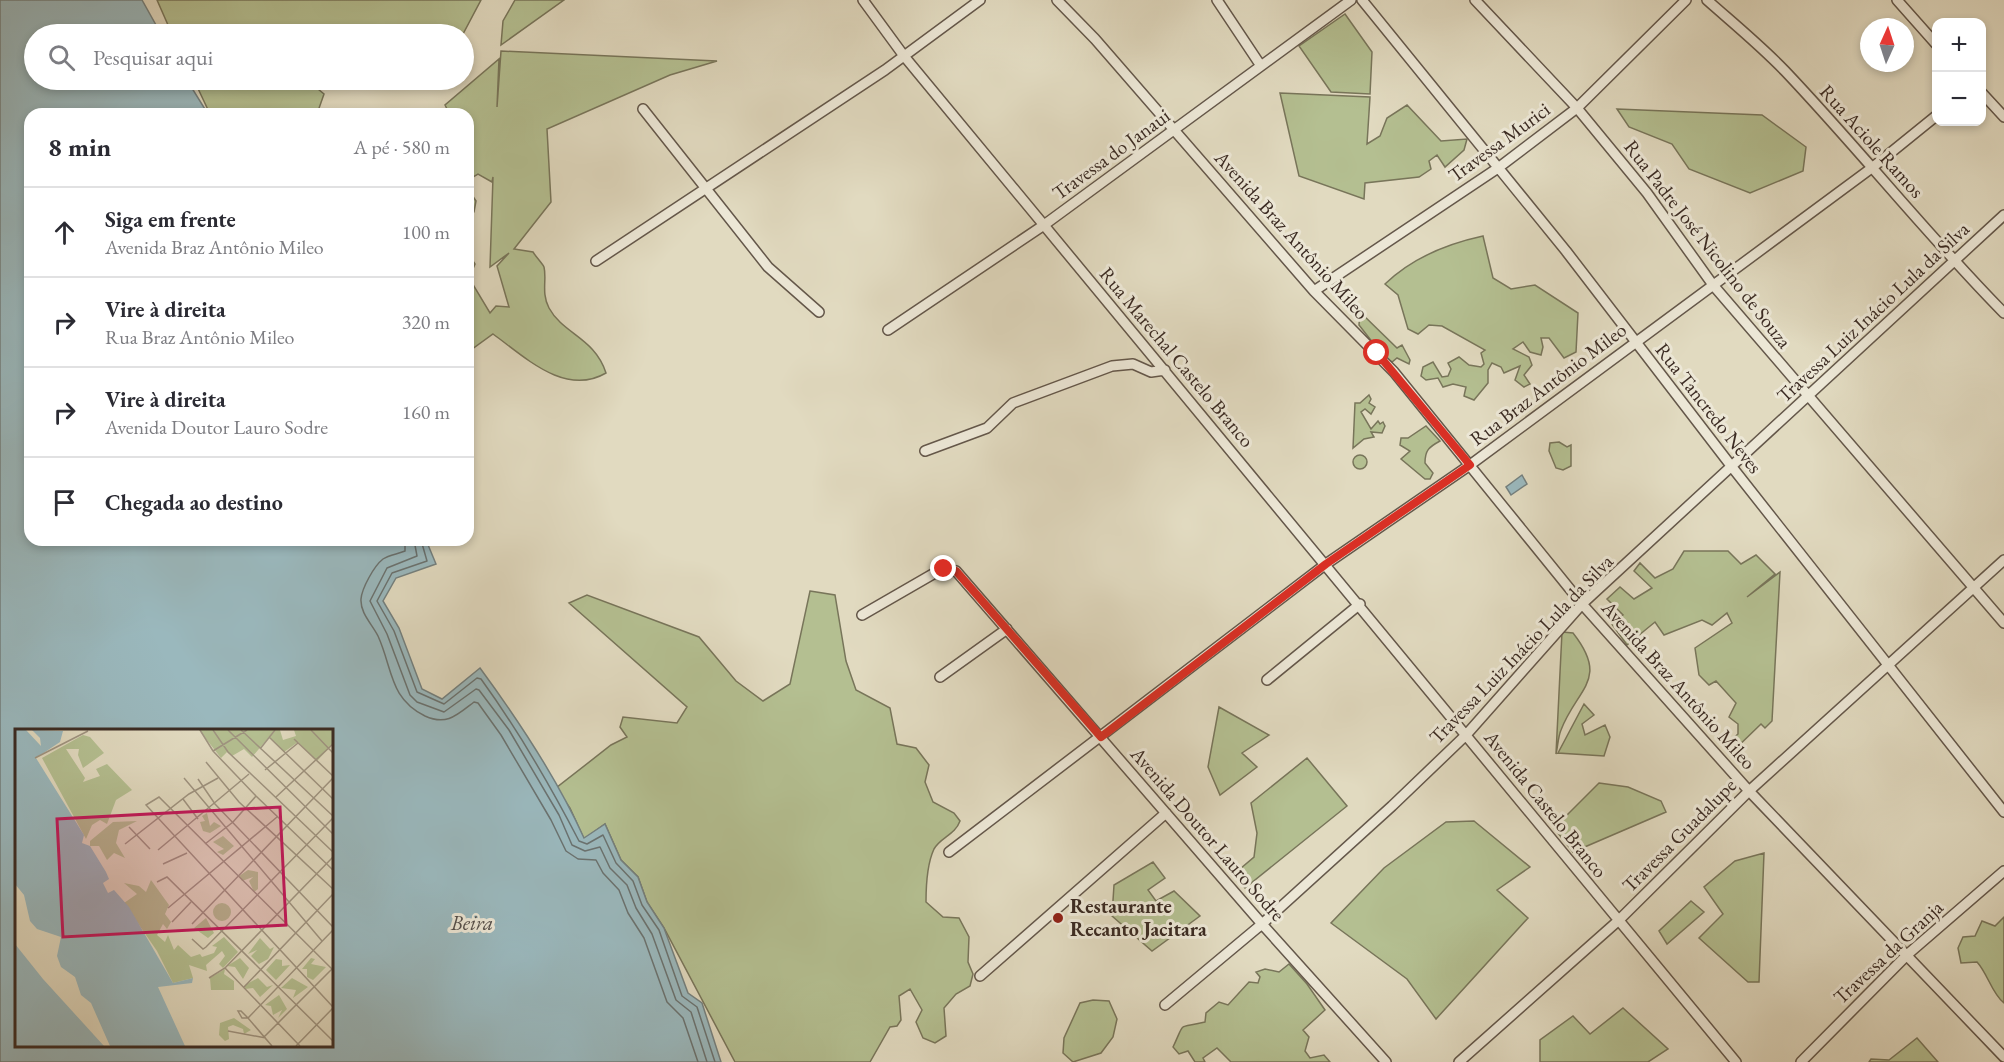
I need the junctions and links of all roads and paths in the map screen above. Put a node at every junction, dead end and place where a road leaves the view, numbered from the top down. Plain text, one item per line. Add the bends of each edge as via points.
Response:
1 (863, 0) edge
2 (980, 0) edge
3 (1057, 0) edge
4 (1217, 0) edge
5 (1351, 0) edge
6 (1362, 0) edge
7 (1475, 0) edge
8 (1686, 0) edge
9 (1707, 0) edge
10 (1897, 0) edge
11 (1932, 39) edge
12 (904, 56) junction
13 (1261, 66) junction
14 (1986, 97) edge
15 (1577, 108) junction
16 (643, 110) dead end
17 (2004, 117) edge
18 (1932, 119) edge
19 (1173, 130) junction
20 (1873, 167) junction
21 (1498, 168) junction
22 (707, 189) junction
23 (2004, 215) edge
24 (1044, 225) junction
25 (596, 261) dead end
26 (1954, 262) junction
27 (1713, 285) junction
28 (1314, 291) junction
29 (819, 312) dead end
30 (2004, 313) edge
31 (888, 330) dead end
32 (1635, 342) junction
33 (1165, 370) junction
34 (1808, 397) junction
35 (925, 451) dead end
36 (1470, 465) junction
37 (1732, 467) junction
38 (2004, 561) edge
39 (1326, 564) junction
40 (1974, 588) junction
41 (1360, 604) junction
42 (1582, 604) junction
43 (862, 615) dead end
44 (2004, 623) edge
45 (1007, 629) junction
46 (1889, 666) junction
47 (940, 677) dead end
48 (1267, 680) dead end
49 (1466, 735) junction
50 (1101, 737) junction
51 (1749, 791) junction
52 (2004, 812) edge
53 (1166, 813) junction
54 (949, 852) dead end
55 (2004, 871) edge
56 (1619, 921) junction
57 (1262, 924) junction
58 (1908, 954) junction
59 (980, 976) dead end
60 (1165, 1005) dead end
61 (2004, 1057) edge
62 (1386, 1062) edge
63 (1459, 1062) edge
64 (1737, 1062) edge
65 (1801, 1062) edge

1 - 12 street, Rua Marechal Castelo Branco
2 - 12 street
3 - 19 street, Avenida Braz Antônio Mileo
4 - 13 street
5 - 13 street, Travessa do Janaui
6 - 21 street, Rua Tancredo Neves
7 - 15 street, Rua Padre José Nicolino de Souza
8 - 15 street, Travessa Murici
9 - 20 street, Rua Aciole Ramos via 1783,69
10 - 11 street
12 - 22 street
12 - 24 street, Rua Marechal Castelo Branco
13 - 19 street, Travessa do Janaui
14 - 17 street
15 - 21 street, Travessa Murici
15 - 27 street, Rua Padre José Nicolino de Souza via 1647,193
16 - 22 street
18 - 20 street, Rua Braz Antônio Mileo
19 - 24 street, Travessa do Janaui
19 - 28 street, Avenida Braz Antônio Mileo
20 - 26 street, Rua Aciole Ramos
20 - 27 street, Rua Braz Antônio Mileo
21 - 28 street, Travessa Murici
21 - 32 street, Rua Tancredo Neves
22 - 25 street
22 - 29 street via 768,267
23 - 26 street, Travessa Luiz Inácio Lula da Silva
24 - 31 street, Travessa do Janaui
24 - 33 street, Rua Marechal Castelo Branco
26 - 30 street, Rua Aciole Ramos
26 - 34 street, Travessa Luiz Inácio Lula da Silva
27 - 32 street, Rua Braz Antônio Mileo
27 - 34 street, Rua Padre José Nicolino de Souza
28 - 36 street, Avenida Braz Antônio Mileo via 1377,353
32 - 36 street, Rua Braz Antônio Mileo
32 - 37 street, Rua Tancredo Neves
33 - 35 street via 1151,372 1133,364 1112,366 1013,403 987,428
33 - 39 street, Rua Marechal Castelo Branco
34 - 37 street, Travessa Luiz Inácio Lula da Silva
34 - 40 street, Rua Padre José Nicolino de Souza
36 - 39 street, Rua Braz Antônio Mileo
36 - 42 street, Avenida Braz Antônio Mileo
37 - 42 street, Travessa Luiz Inácio Lula da Silva
37 - 46 street, Rua Tancredo Neves
38 - 40 street, Travessa Guadalupe
39 - 41 street, Rua Marechal Castelo Branco
39 - 50 street, Rua Braz Antônio Mileo
40 - 44 street, Rua Padre José Nicolino de Souza
40 - 46 street, Travessa Guadalupe
41 - 48 street
41 - 49 street, Rua Marechal Castelo Branco
42 - 49 street, Travessa Luiz Inácio Lula da Silva
42 - 51 street, Avenida Braz Antônio Mileo
43 - 45 street, Avenida Doutor Lauro Sodre via 933,574 951,568
45 - 47 street
45 - 50 street, Avenida Doutor Lauro Sodre
46 - 51 street, Travessa Guadalupe
46 - 52 street, Rua Tancredo Neves
49 - 56 street, Avenida Castelo Branco
49 - 57 street, Travessa Luiz Inácio Lula da Silva
50 - 53 street, Avenida Doutor Lauro Sodre
50 - 54 street, Rua Braz Antônio Mileo
51 - 56 street, Travessa Guadalupe
51 - 58 street, Avenida Braz Antônio Mileo
53 - 57 street, Avenida Doutor Lauro Sodre
53 - 59 street
55 - 58 street, Travessa da Granja
56 - 63 street, Travessa Guadalupe
56 - 64 street, Avenida Castelo Branco
57 - 60 street, Travessa Luiz Inácio Lula da Silva
57 - 62 street, Avenida Doutor Lauro Sodre
58 - 61 street, Avenida Braz Antônio Mileo
58 - 65 street, Travessa da Granja

